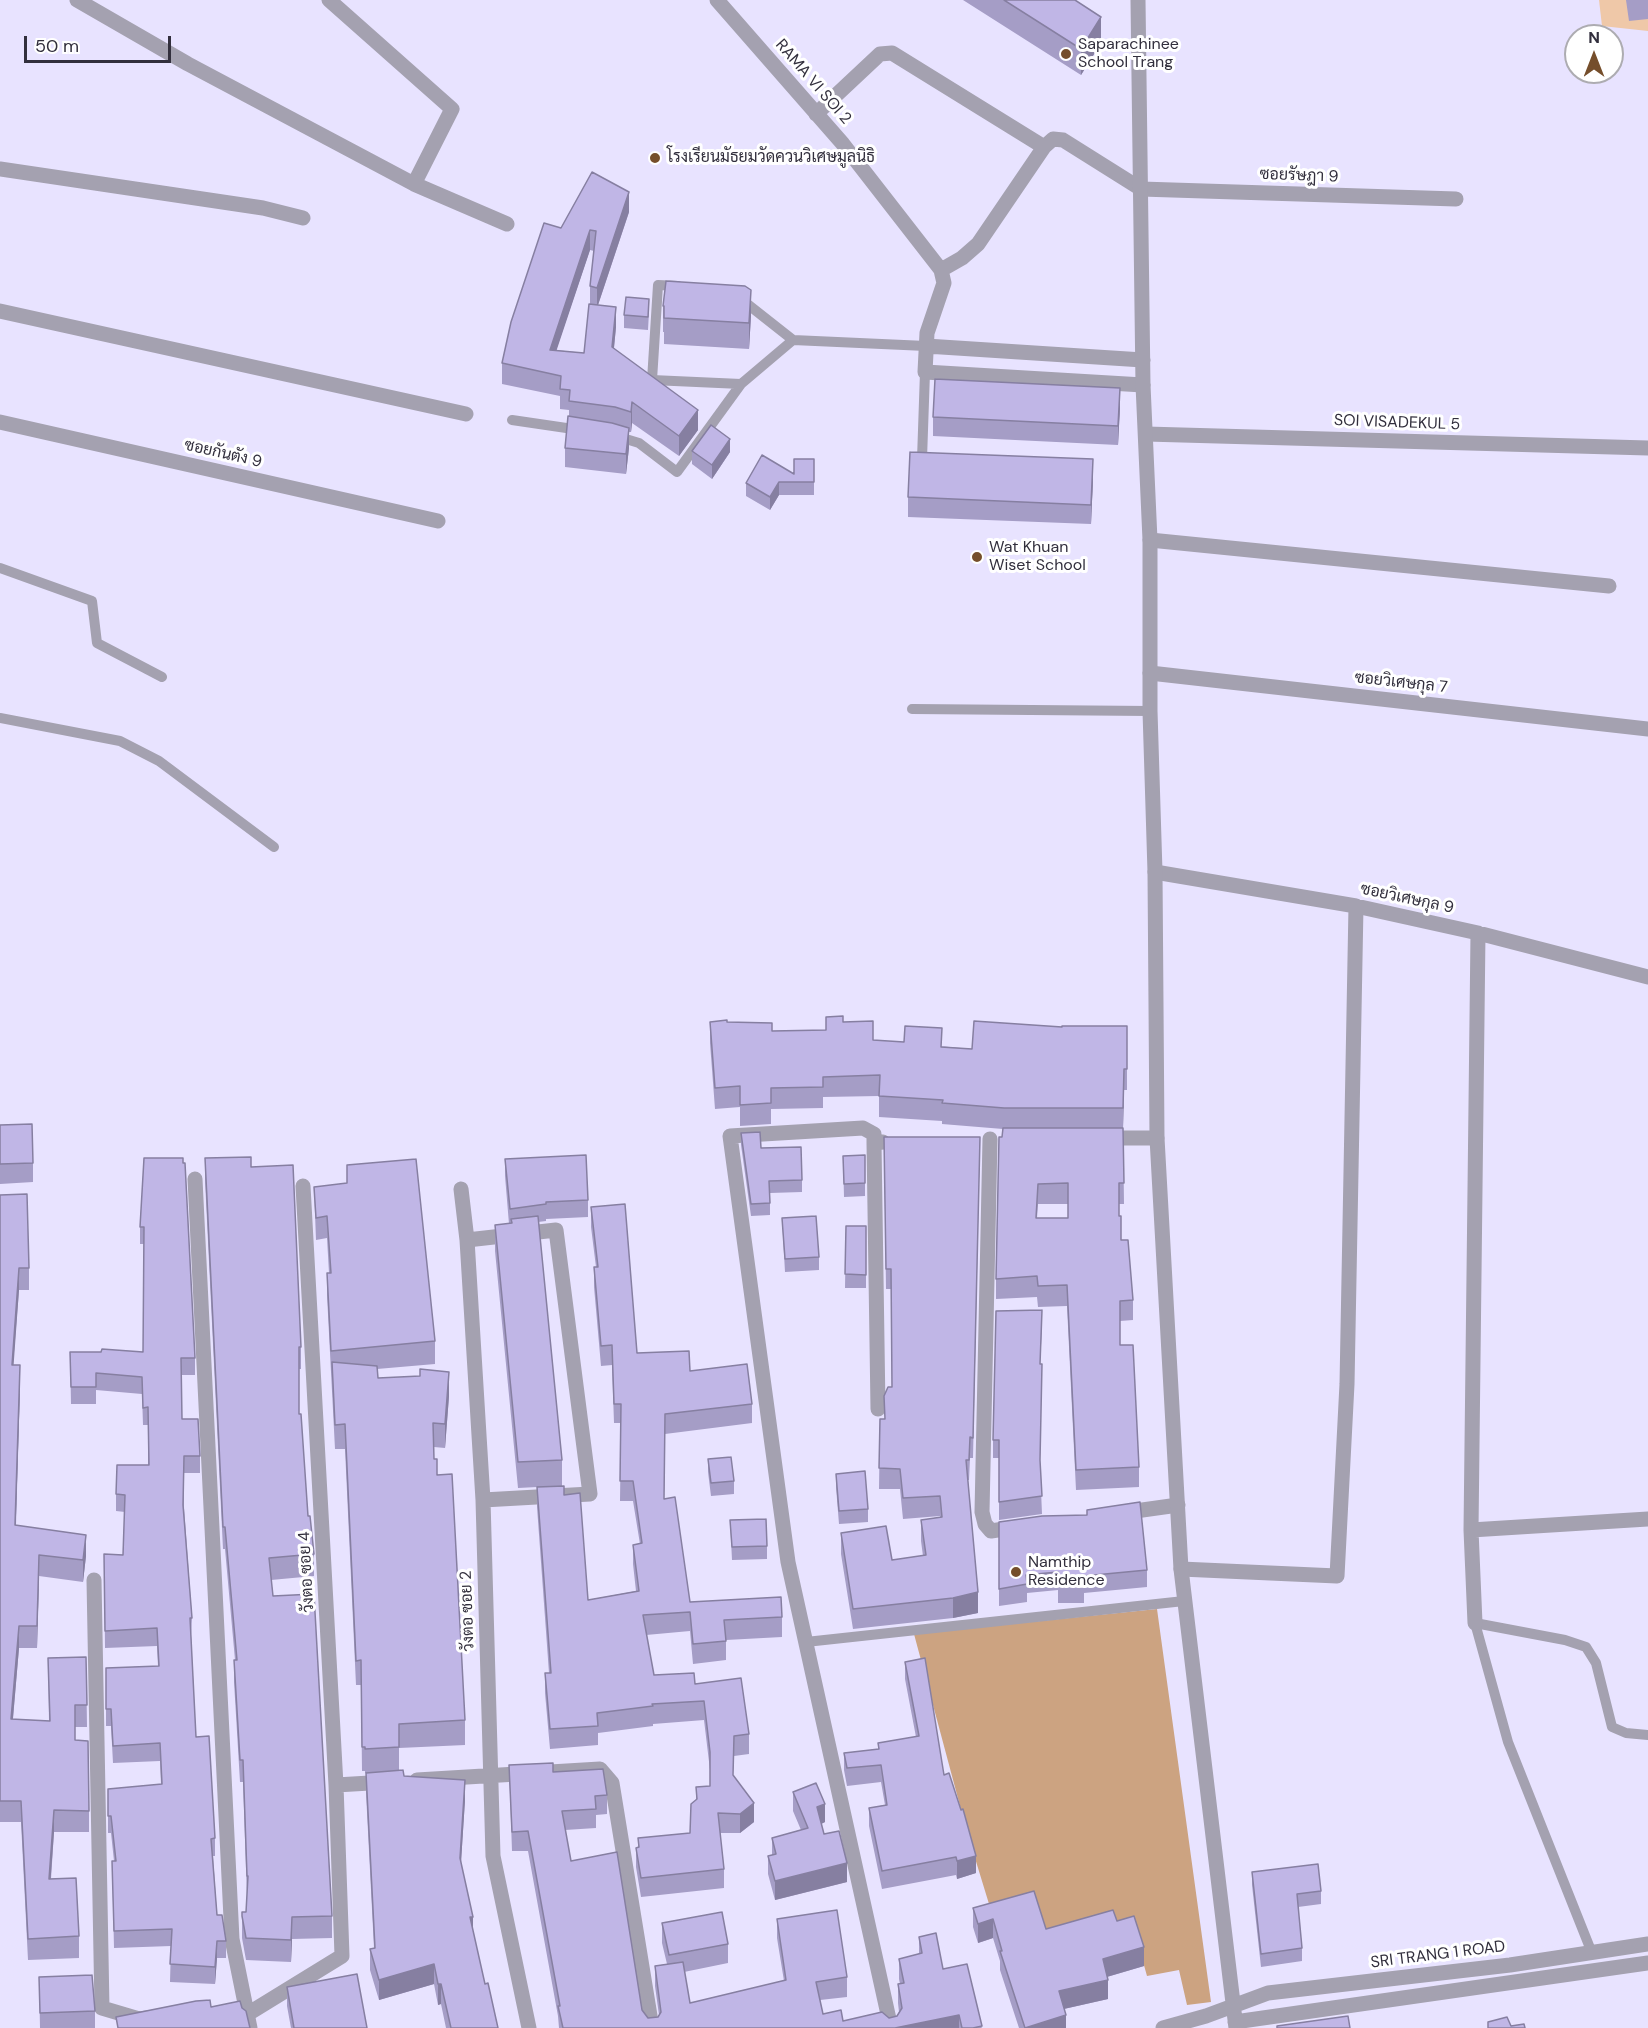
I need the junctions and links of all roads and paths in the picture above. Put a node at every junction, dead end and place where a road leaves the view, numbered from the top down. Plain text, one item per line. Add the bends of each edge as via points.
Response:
1 (76, 0) edge
2 (330, 0) edge
3 (717, 0) edge
4 (1138, 0) edge
5 (816, 114) junction
6 (1044, 147) junction
7 (0, 169) edge
8 (414, 184) junction
9 (1141, 189) junction
10 (1456, 199) dead end
11 (303, 218) dead end
12 (507, 224) dead end
13 (941, 270) junction
14 (693, 287) edge
15 (728, 289) edge
16 (0, 311) edge
17 (793, 340) junction
18 (926, 346) junction
19 (1143, 360) junction
20 (924, 372) junction
21 (741, 384) junction
22 (1143, 385) junction
23 (466, 414) dead end
24 (512, 420) dead end
25 (0, 422) edge
26 (1146, 434) junction
27 (1648, 448) edge
28 (933, 459) edge
29 (438, 521) dead end
30 (1150, 540) junction
31 (0, 568) edge
32 (1609, 586) dead end
33 (1150, 673) junction
34 (162, 677) dead end
35 (912, 709) dead end
36 (1150, 711) junction
37 (0, 718) edge
38 (1648, 729) edge
39 (274, 847) dead end
40 (1155, 872) junction
41 (1356, 906) junction
42 (1478, 933) junction
43 (1648, 977) edge
44 (1086, 1138) edge
45 (1157, 1138) junction
46 (990, 1139) dead end
47 (897, 1142) edge
48 (874, 1143) junction
49 (195, 1179) dead end
50 (303, 1186) dead end
51 (462, 1189) dead end
52 (467, 1240) junction
53 (878, 1409) dead end
54 (483, 1500) junction
55 (1178, 1505) junction
56 (1108, 1515) edge
57 (1648, 1519) edge
58 (1026, 1526) edge
59 (1471, 1530) junction
60 (1181, 1569) junction
61 (94, 1580) dead end
62 (1184, 1601) junction
63 (1475, 1623) junction
64 (806, 1642) junction
65 (1648, 1735) edge
66 (491, 1774) junction
67 (336, 1785) junction
68 (1648, 1944) edge
69 (1592, 1953) junction
70 (1648, 1963) edge
71 (1234, 2006) junction
72 (210, 2016) edge
73 (163, 2018) edge
74 (248, 2021) edge
75 (1235, 2025) edge
76 (529, 2028) edge
77 (652, 2028) edge
78 (891, 2028) edge
79 (1163, 2028) edge

1 - 8 street
2 - 8 street via 452,109
3 - 5 street, RAMA VI SOI 2
4 - 9 street
5 - 6 street via 880,54 892,53
5 - 13 street, RAMA VI SOI 2
6 - 9 street via 1053,139 1063,141
6 - 13 street via 978,244
7 - 11 street via 263,208
8 - 12 street
9 - 10 street, ซอยรัษฎา 9
9 - 19 street
13 - 18 street via 944,283
14 - 21 lane via 658,285 652,380
15 - 17 lane
16 - 23 street
17 - 18 lane
17 - 21 lane
18 - 19 street
18 - 20 street
19 - 22 street
20 - 22 street
20 - 28 lane via 922,459
21 - 24 lane via 677,472 639,443
22 - 26 street
25 - 29 street, ซอยกันตัง 9
26 - 27 street, SOI VISADEKUL 5
26 - 30 street
30 - 32 street
30 - 33 street
31 - 34 lane via 92,601 97,643
33 - 36 street
33 - 38 street, ซอยวิเศษกุล 7
35 - 36 lane
36 - 40 street
37 - 39 lane via 120,741 159,761
40 - 41 street, ซอยวิเศษกุล 9
40 - 45 street
41 - 42 street, ซอยวิเศษกุล 9
41 - 60 street via 1347,1384 1337,1576
42 - 43 street, ซอยวิเศษกุล 9
42 - 59 street
44 - 45 street
45 - 55 street
46 - 58 street via 982,1512 991,1531
47 - 48 street
48 - 53 street
48 - 64 street via 874,1134 863,1128 730,1136 788,1562
49 - 74 street via 232,1939
50 - 67 street, วังตอ ซอย 4
51 - 52 street, วังตอ ซอย 2
52 - 54 street, วังตอ ซอย 2
52 - 54 street via 556,1230 590,1494
54 - 66 street, วังตอ ซอย 2
55 - 56 street
55 - 60 street
57 - 59 street
59 - 63 street
60 - 62 street
61 - 73 street via 102,2008 139,2019
62 - 64 lane
62 - 71 street
63 - 65 lane via 1586,1647 1596,1663 1612,1727
63 - 69 lane via 1508,1742
64 - 78 street
66 - 67 street
66 - 76 street, วังตอ ซอย 2 via 493,1856
66 - 77 street via 600,1769 612,1783
67 - 74 street, วังตอ ซอย 4 via 342,1956
68 - 69 street, SRI TRANG 1 ROAD
69 - 71 street, SRI TRANG 1 ROAD via 1268,1993
70 - 75 street
71 - 75 street
71 - 79 street, SRI TRANG 1 ROAD
72 - 74 street

